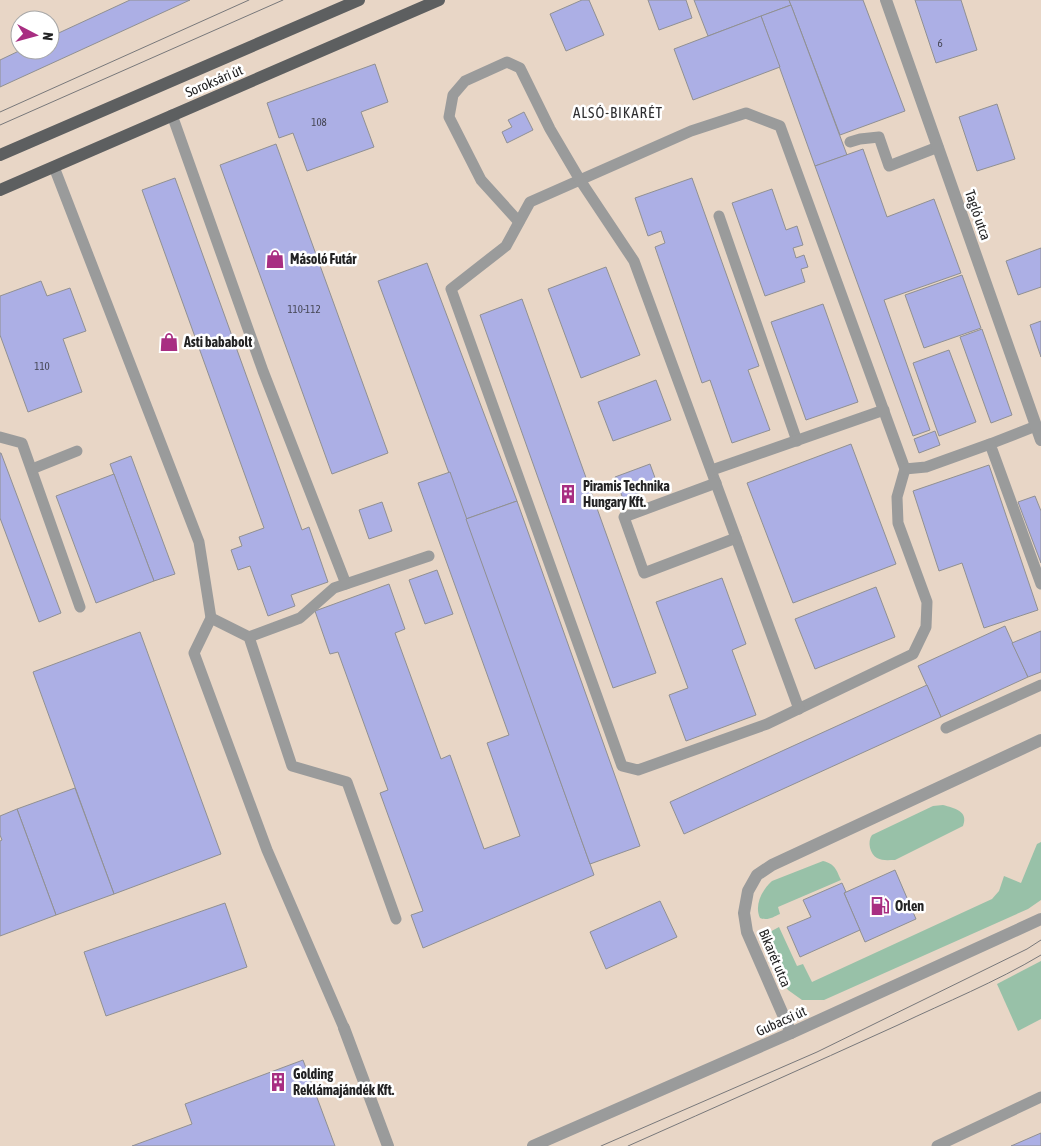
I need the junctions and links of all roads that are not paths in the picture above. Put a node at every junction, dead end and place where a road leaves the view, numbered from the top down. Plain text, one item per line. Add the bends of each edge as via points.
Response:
1 (359, 0) edge
2 (439, 0) edge
3 (886, 0) edge
4 (172, 115) junction
5 (850, 142) dead end
6 (938, 147) junction
7 (0, 156) edge
8 (54, 166) junction
9 (580, 180) junction
10 (0, 190) edge
11 (719, 216) dead end
12 (519, 222) junction
13 (884, 410) junction
14 (1036, 426) junction
15 (0, 437) edge
16 (1041, 440) edge
17 (797, 441) junction
18 (990, 444) junction
19 (77, 451) dead end
20 (32, 469) junction
21 (905, 469) junction
22 (712, 470) junction
23 (716, 482) junction
24 (736, 538) junction
25 (430, 556) dead end
26 (346, 584) junction
27 (1041, 584) edge
28 (80, 607) dead end
29 (211, 618) junction
30 (249, 637) junction
31 (1041, 685) edge
32 (799, 709) junction
33 (946, 728) dead end
34 (1041, 740) edge
35 (396, 918) dead end
36 (1040, 919) edge
37 (344, 1028) joint
38 (791, 1033) junction
39 (1041, 1097) edge
40 (388, 1146) edge
41 (533, 1146) edge
42 (937, 1146) edge

1 - 7 main road, Soroksári út
2 - 4 main road, Soroksári út
3 - 6 street, Tagló utca
4 - 8 main road, Soroksári út
4 - 26 lane via 263,371
5 - 6 lane via 879,137 890,166
6 - 14 street, Tagló utca
8 - 10 main road, Soroksári út
8 - 29 lane via 199,542
9 - 12 lane via 530,202
9 - 12 lane via 520,68 507,62 465,81 453,95 450,117 481,180
9 - 13 lane via 691,131 746,113 780,126
9 - 22 lane via 634,261
11 - 17 lane
12 - 32 lane via 506,246 451,289 622,766 638,770 767,724
13 - 17 lane
13 - 21 lane
14 - 16 street, Tagló utca
14 - 18 lane
15 - 20 lane via 22,443
17 - 22 lane
18 - 21 lane via 926,467
18 - 27 lane
19 - 20 lane
20 - 28 lane
21 - 32 lane via 897,496 898,523 927,602 926,627 913,654
22 - 23 lane
23 - 24 lane
23 - 24 lane via 624,517 644,573
24 - 32 lane
25 - 26 lane
26 - 30 lane via 334,588 300,618
29 - 30 lane
29 - 37 lane via 194,653 267,850
30 - 35 lane via 292,766 347,782
31 - 33 lane
34 - 38 street, Bikarét utca via 772,865 757,875 748,891 744,913 747,932
36 - 38 street, Gubacsi út
37 - 40 street
38 - 41 street, Gubacsi út
39 - 42 lane

